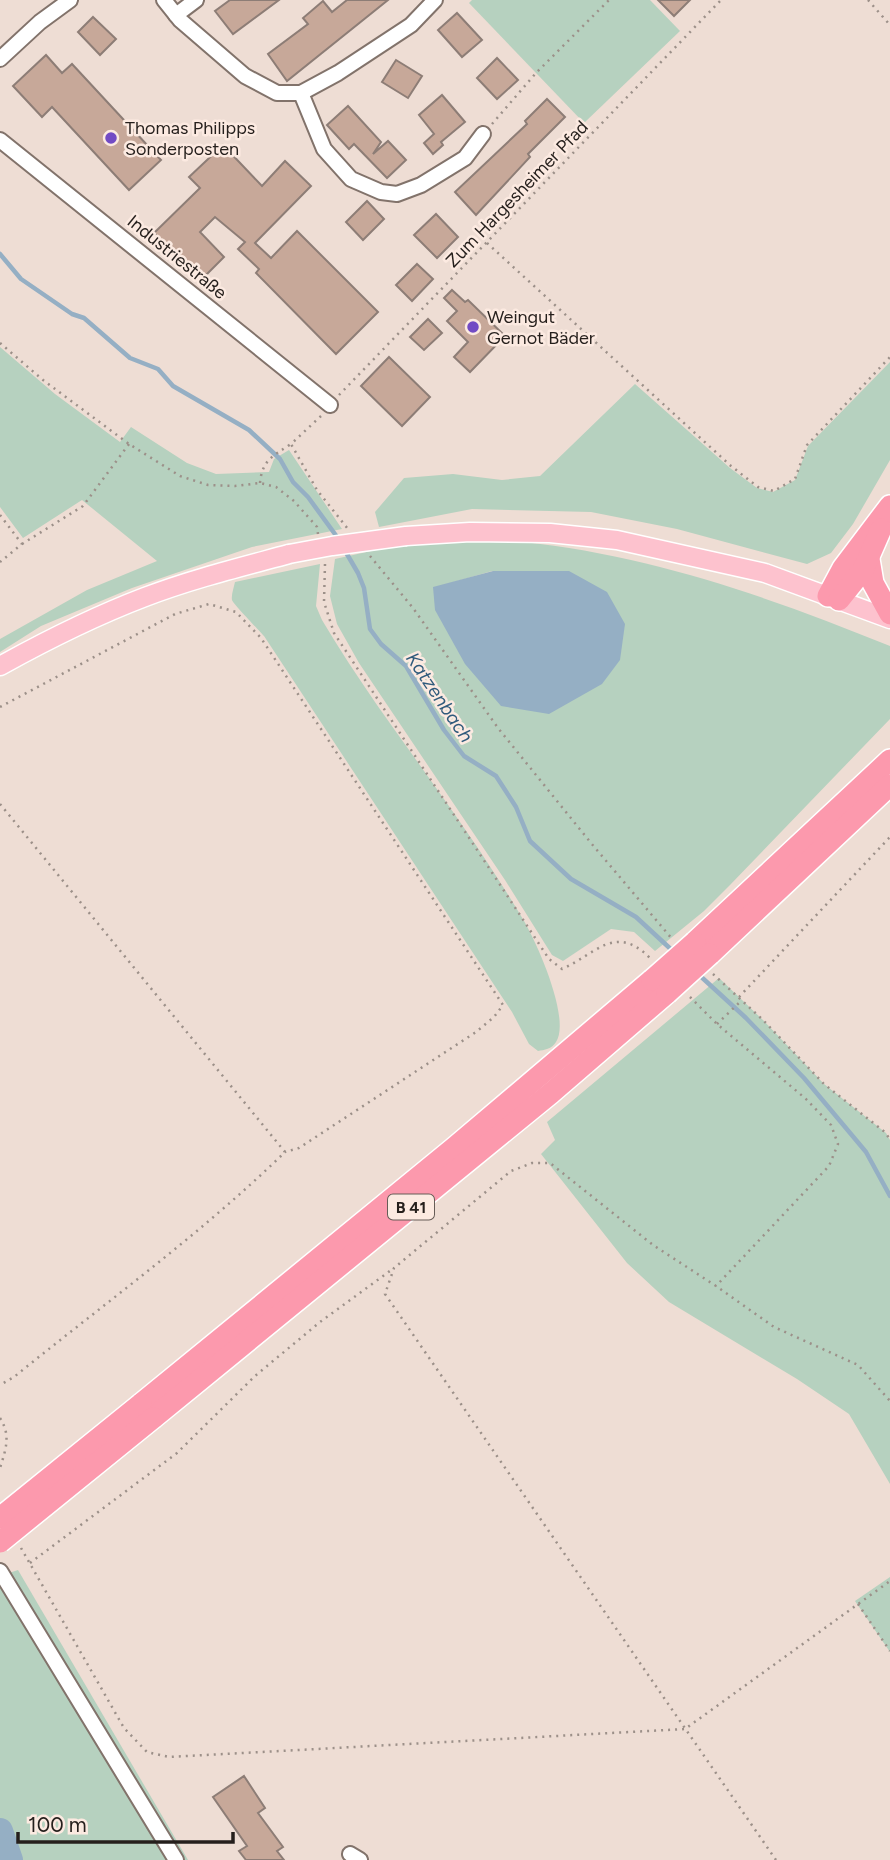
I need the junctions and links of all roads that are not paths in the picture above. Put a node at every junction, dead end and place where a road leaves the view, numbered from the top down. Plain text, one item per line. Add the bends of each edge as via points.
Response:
1 (70, 0) edge
2 (164, 0) edge
3 (196, 0) edge
4 (435, 0) edge
5 (176, 15) junction
6 (0, 59) edge
7 (301, 93) junction
8 (483, 134) road end
9 (0, 140) edge
10 (330, 405) road end
11 (890, 506) edge
12 (869, 558) junction
13 (834, 598) junction
14 (890, 617) edge
15 (0, 666) edge
16 (890, 760) edge
17 (890, 785) edge
18 (698, 952) junction
19 (147, 1411) junction
20 (0, 1518) edge
21 (9, 1542) edge
22 (0, 1571) edge
23 (176, 1860) edge

1 - 6 street
2 - 5 street
3 - 5 street
4 - 7 street via 411,25
5 - 7 street via 245,76 277,93
7 - 8 street via 324,149 351,179 381,192 397,194 421,185 465,158
9 - 10 street, Industriestraße
11 - 12 highway
11 - 13 highway via 843,568
12 - 13 highway via 855,581
12 - 14 highway via 873,583
13 - 14 main road
13 - 15 main road, bridge via 765,573 617,540 550,533 406,536 289,554 208,575 58,635
16 - 18 highway, B 41
17 - 18 highway, B 41
18 - 19 highway, B 41, bridge via 540,1101
19 - 20 highway, B 41, bridge
19 - 21 highway, B 41, bridge
22 - 23 street

